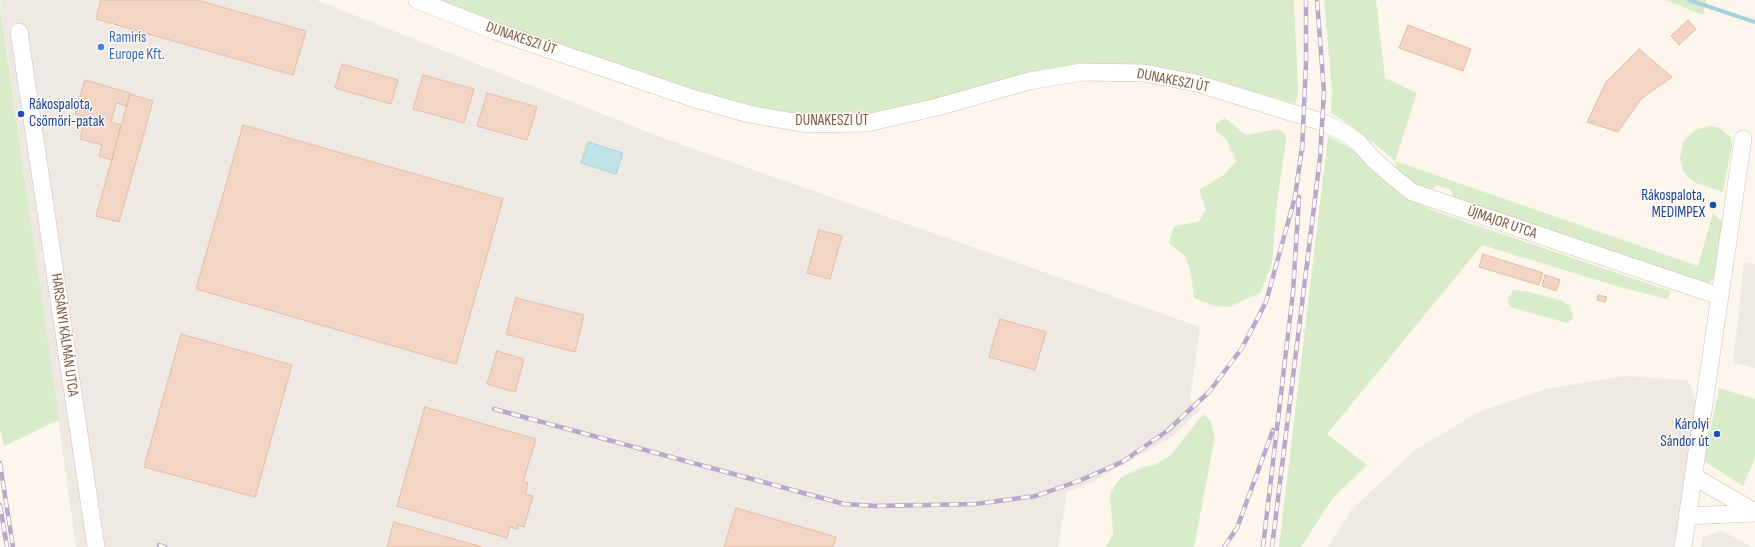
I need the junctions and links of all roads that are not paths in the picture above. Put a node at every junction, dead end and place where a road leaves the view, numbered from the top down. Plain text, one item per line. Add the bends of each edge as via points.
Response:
1 (417, 0) edge
2 (19, 32) dead end
3 (1304, 117) joint
4 (1743, 139) dead end
5 (1719, 296) junction
6 (1693, 476) junction
7 (1755, 513) edge
8 (1687, 516) junction
9 (96, 547) edge
10 (1683, 547) edge

1 - 3 street, DUNAKESZI ÚT via 495,31 692,98 749,114 806,124 866,123 937,107 1029,81 1082,72 1144,73 1188,82
2 - 9 street, HARSÁNYI KÁLMÁN UTCA
3 - 5 street, ÚJMAJOR UTCA via 1345,133 1412,192
4 - 5 street
5 - 6 street
6 - 7 street
6 - 8 street
7 - 8 street
8 - 10 street

